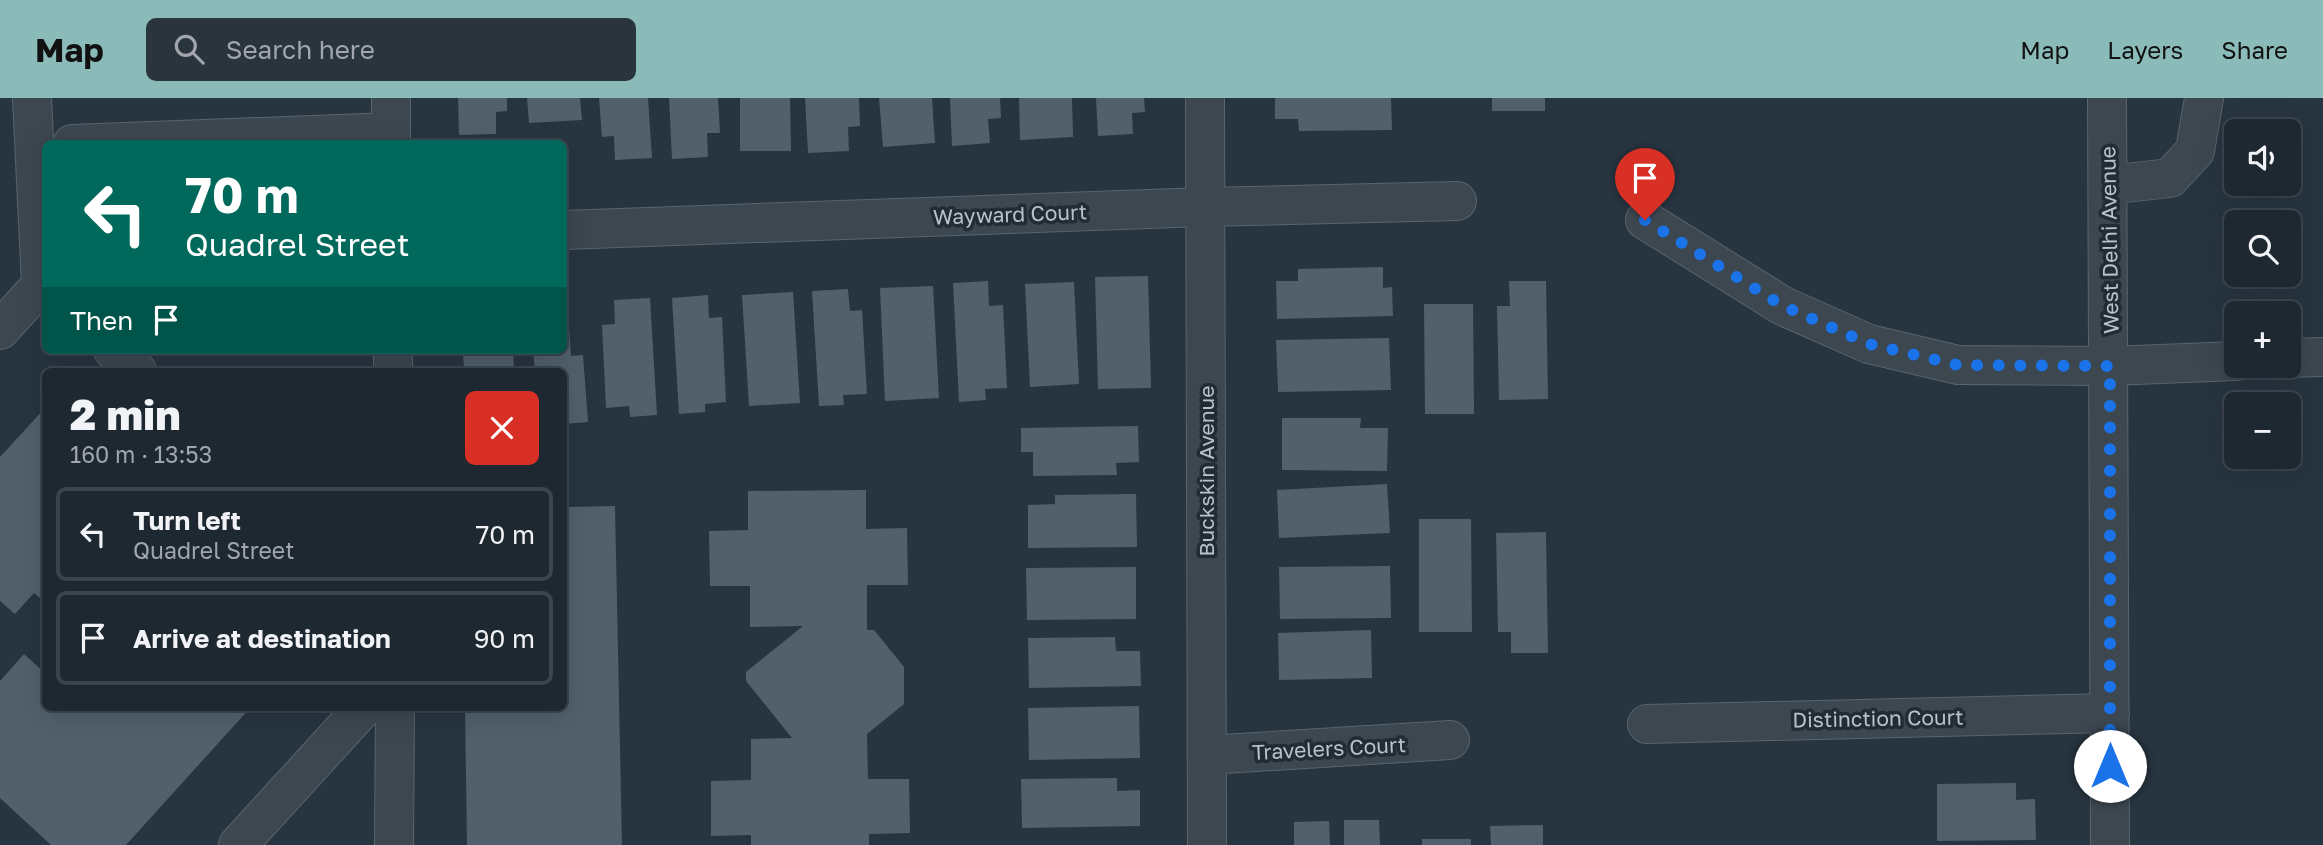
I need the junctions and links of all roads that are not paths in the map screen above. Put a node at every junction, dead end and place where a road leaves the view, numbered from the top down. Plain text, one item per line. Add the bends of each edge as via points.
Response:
1 (32, 98) edge
2 (1205, 98) edge
3 (2107, 98) edge
4 (2204, 98) edge
5 (391, 125) edge
6 (139, 140) edge
7 (40, 145) edge
8 (2108, 185) junction
9 (1457, 201) dead end
10 (1204, 207) junction
11 (1645, 220) dead end
12 (567, 230) edge
13 (42, 270) edge
14 (0, 330) edge
15 (118, 354) edge
16 (2323, 357) edge
17 (2301, 358) edge
18 (2224, 361) edge
19 (2110, 366) junction
20 (134, 368) edge
21 (360, 711) edge
22 (395, 711) edge
23 (2110, 713) junction
24 (1647, 724) dead end
25 (1450, 740) dead end
26 (1207, 755) junction
27 (238, 845) edge
28 (394, 845) edge
29 (1207, 845) edge
30 (2110, 845) edge

1 - 7 street
2 - 10 street, Buckskin Avenue
3 - 8 street, West Delhi Avenue
4 - 8 street via 2195,151 2170,178
5 - 6 street
7 - 13 street
8 - 19 street, West Delhi Avenue
9 - 10 street, Wayward Court
10 - 12 street, Wayward Court
10 - 26 street, Buckskin Avenue
11 - 19 street via 1783,306 1869,344 1958,365
13 - 14 street
15 - 20 street
16 - 17 street
18 - 19 street
19 - 23 street, West Delhi Avenue
21 - 27 street
22 - 28 street
23 - 24 street, Distinction Court
23 - 30 street, West Delhi Avenue
25 - 26 street, Travelers Court
26 - 29 street, Buckskin Avenue

